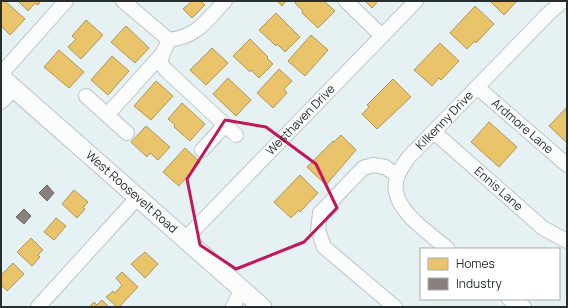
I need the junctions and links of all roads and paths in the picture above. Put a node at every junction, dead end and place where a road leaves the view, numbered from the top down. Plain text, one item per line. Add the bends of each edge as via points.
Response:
1 (66, 1) edge
2 (123, 1) edge
3 (225, 1) edge
4 (346, 1) edge
5 (416, 1) edge
6 (563, 1) edge
7 (382, 36) junction
8 (166, 46) junction
9 (1, 74) edge
10 (8, 83) edge
11 (477, 87) junction
12 (86, 96) dead end
13 (1, 102) edge
14 (107, 115) junction
15 (225, 125) junction
16 (434, 132) junction
17 (127, 133) dead end
18 (236, 135) dead end
19 (202, 150) dead end
20 (567, 166) edge
21 (397, 175) junction
22 (137, 198) junction
23 (185, 239) junction
24 (567, 241) edge
25 (447, 248) edge
26 (242, 289) junction
27 (511, 300) edge
28 (38, 307) edge
29 (232, 307) edge
30 (262, 307) edge
31 (395, 307) edge
32 (524, 307) edge

1 - 9 street
2 - 8 street
3 - 8 street via 193,34
4 - 7 street
5 - 7 street, Westhaven Drive
6 - 11 street, Kilkenny Drive
7 - 23 street, Westhaven Drive
8 - 14 street
8 - 15 street via 160,63
10 - 13 street
10 - 22 main road, West Roosevelt Road
11 - 16 street, Kilkenny Drive
11 - 20 street, Ardmore Lane
12 - 14 street
14 - 17 street
15 - 18 street
15 - 19 street
16 - 21 street, Kilkenny Drive via 408,158
16 - 24 street, Ennis Lane via 542,228
21 - 25 street via 396,192 404,208
21 - 31 street via 384,167 374,165 363,168 320,213 318,230 324,246
22 - 23 main road, West Roosevelt Road
22 - 28 street
23 - 26 main road, West Roosevelt Road
26 - 29 street
26 - 30 main road, West Roosevelt Road
27 - 32 street

